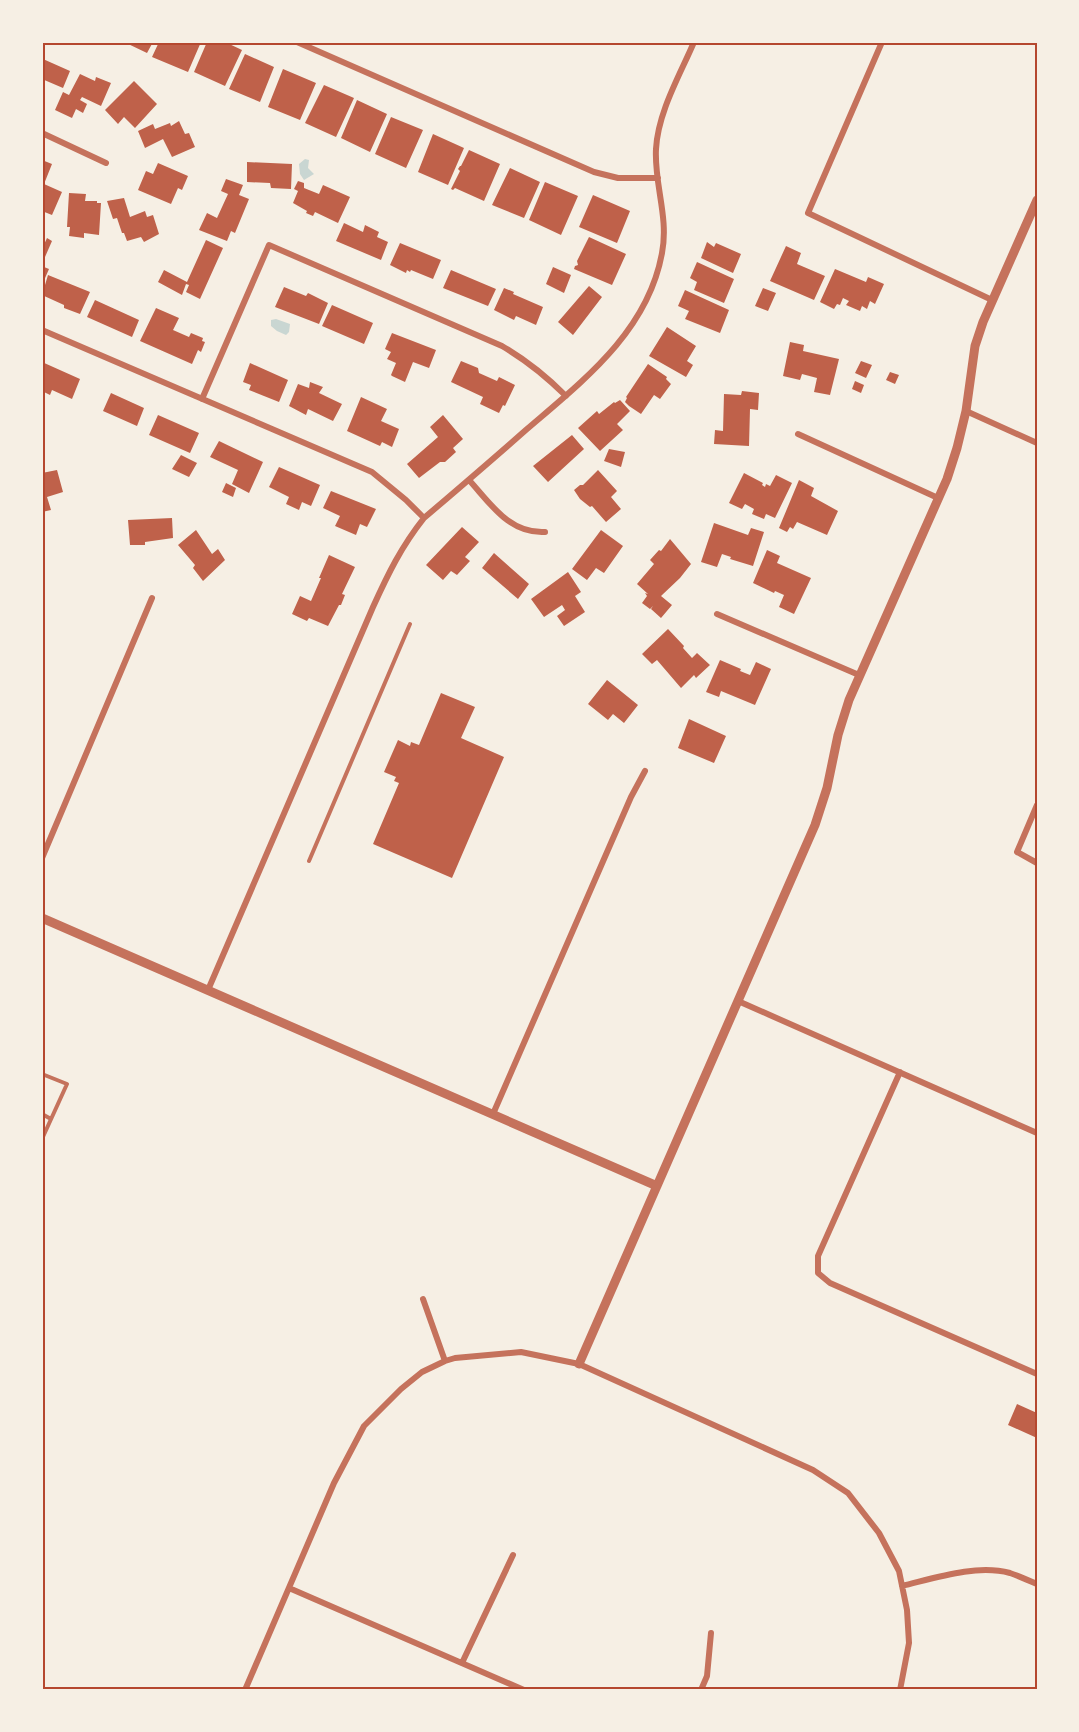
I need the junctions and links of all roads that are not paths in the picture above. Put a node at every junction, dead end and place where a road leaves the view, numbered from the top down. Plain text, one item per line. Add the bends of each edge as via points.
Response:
1 (297, 42) edge
2 (694, 42) edge
3 (882, 42) edge
4 (42, 134) edge
5 (106, 163) dead end
6 (658, 178) junction
7 (1037, 200) edge
8 (992, 300) junction
9 (42, 330) edge
10 (566, 396) junction
11 (202, 399) junction
12 (966, 411) junction
13 (798, 434) dead end
14 (1037, 443) edge
15 (469, 480) junction
16 (938, 498) junction
17 (424, 518) junction
18 (545, 532) dead end
19 (152, 598) dead end
20 (717, 614) dead end
21 (410, 624) dead end
22 (859, 675) junction
23 (645, 771) dead end
24 (1037, 805) edge
25 (42, 858) edge
26 (309, 861) dead end
27 (1037, 863) edge
28 (42, 918) edge
29 (208, 990) junction
30 (738, 1001) junction
31 (900, 1072) junction
32 (42, 1074) edge
33 (42, 1114) edge
34 (493, 1114) junction
35 (51, 1119) junction
36 (1037, 1132) edge
37 (42, 1139) edge
38 (657, 1186) junction
39 (423, 1299) dead end
40 (445, 1361) junction
41 (579, 1364) junction
42 (1037, 1374) edge
43 (513, 1555) dead end
44 (1037, 1584) edge
45 (902, 1586) junction
46 (289, 1588) junction
47 (711, 1634) dead end
48 (462, 1663) junction
49 (245, 1690) edge
50 (524, 1690) edge
51 (701, 1690) edge
52 (900, 1690) edge

1 - 6 street via 594,172 618,178
2 - 6 street via 663,115 656,148
3 - 8 street via 808,213
4 - 5 street
6 - 10 street via 665,231 657,274 647,299 636,321 605,361
7 - 8 street
8 - 12 street via 975,346
9 - 11 street
10 - 11 street via 546,376 502,346 269,245
10 - 15 street
11 - 17 street via 372,472
12 - 14 street
12 - 16 street
13 - 16 street
15 - 17 street
15 - 18 street via 513,526 534,533
16 - 22 street
17 - 29 street via 390,568
19 - 25 street
20 - 22 street
21 - 26 lane
22 - 30 street via 837,735 820,813
23 - 34 street
24 - 27 street via 1017,852
28 - 29 street
29 - 34 street
30 - 31 street
30 - 38 street
31 - 36 street
31 - 42 street via 818,1256 818,1273 830,1283
32 - 35 lane via 67,1084
33 - 35 lane
34 - 38 street
35 - 37 lane
38 - 41 street
39 - 40 street
40 - 41 street via 521,1352
40 - 46 street via 422,1372 364,1426 334,1483
41 - 45 street via 813,1470 848,1494 879,1533 899,1571
43 - 48 street
44 - 45 street via 1009,1573 984,1571
45 - 52 street via 909,1643
46 - 48 street
46 - 49 street
47 - 51 street via 707,1676
48 - 50 street

